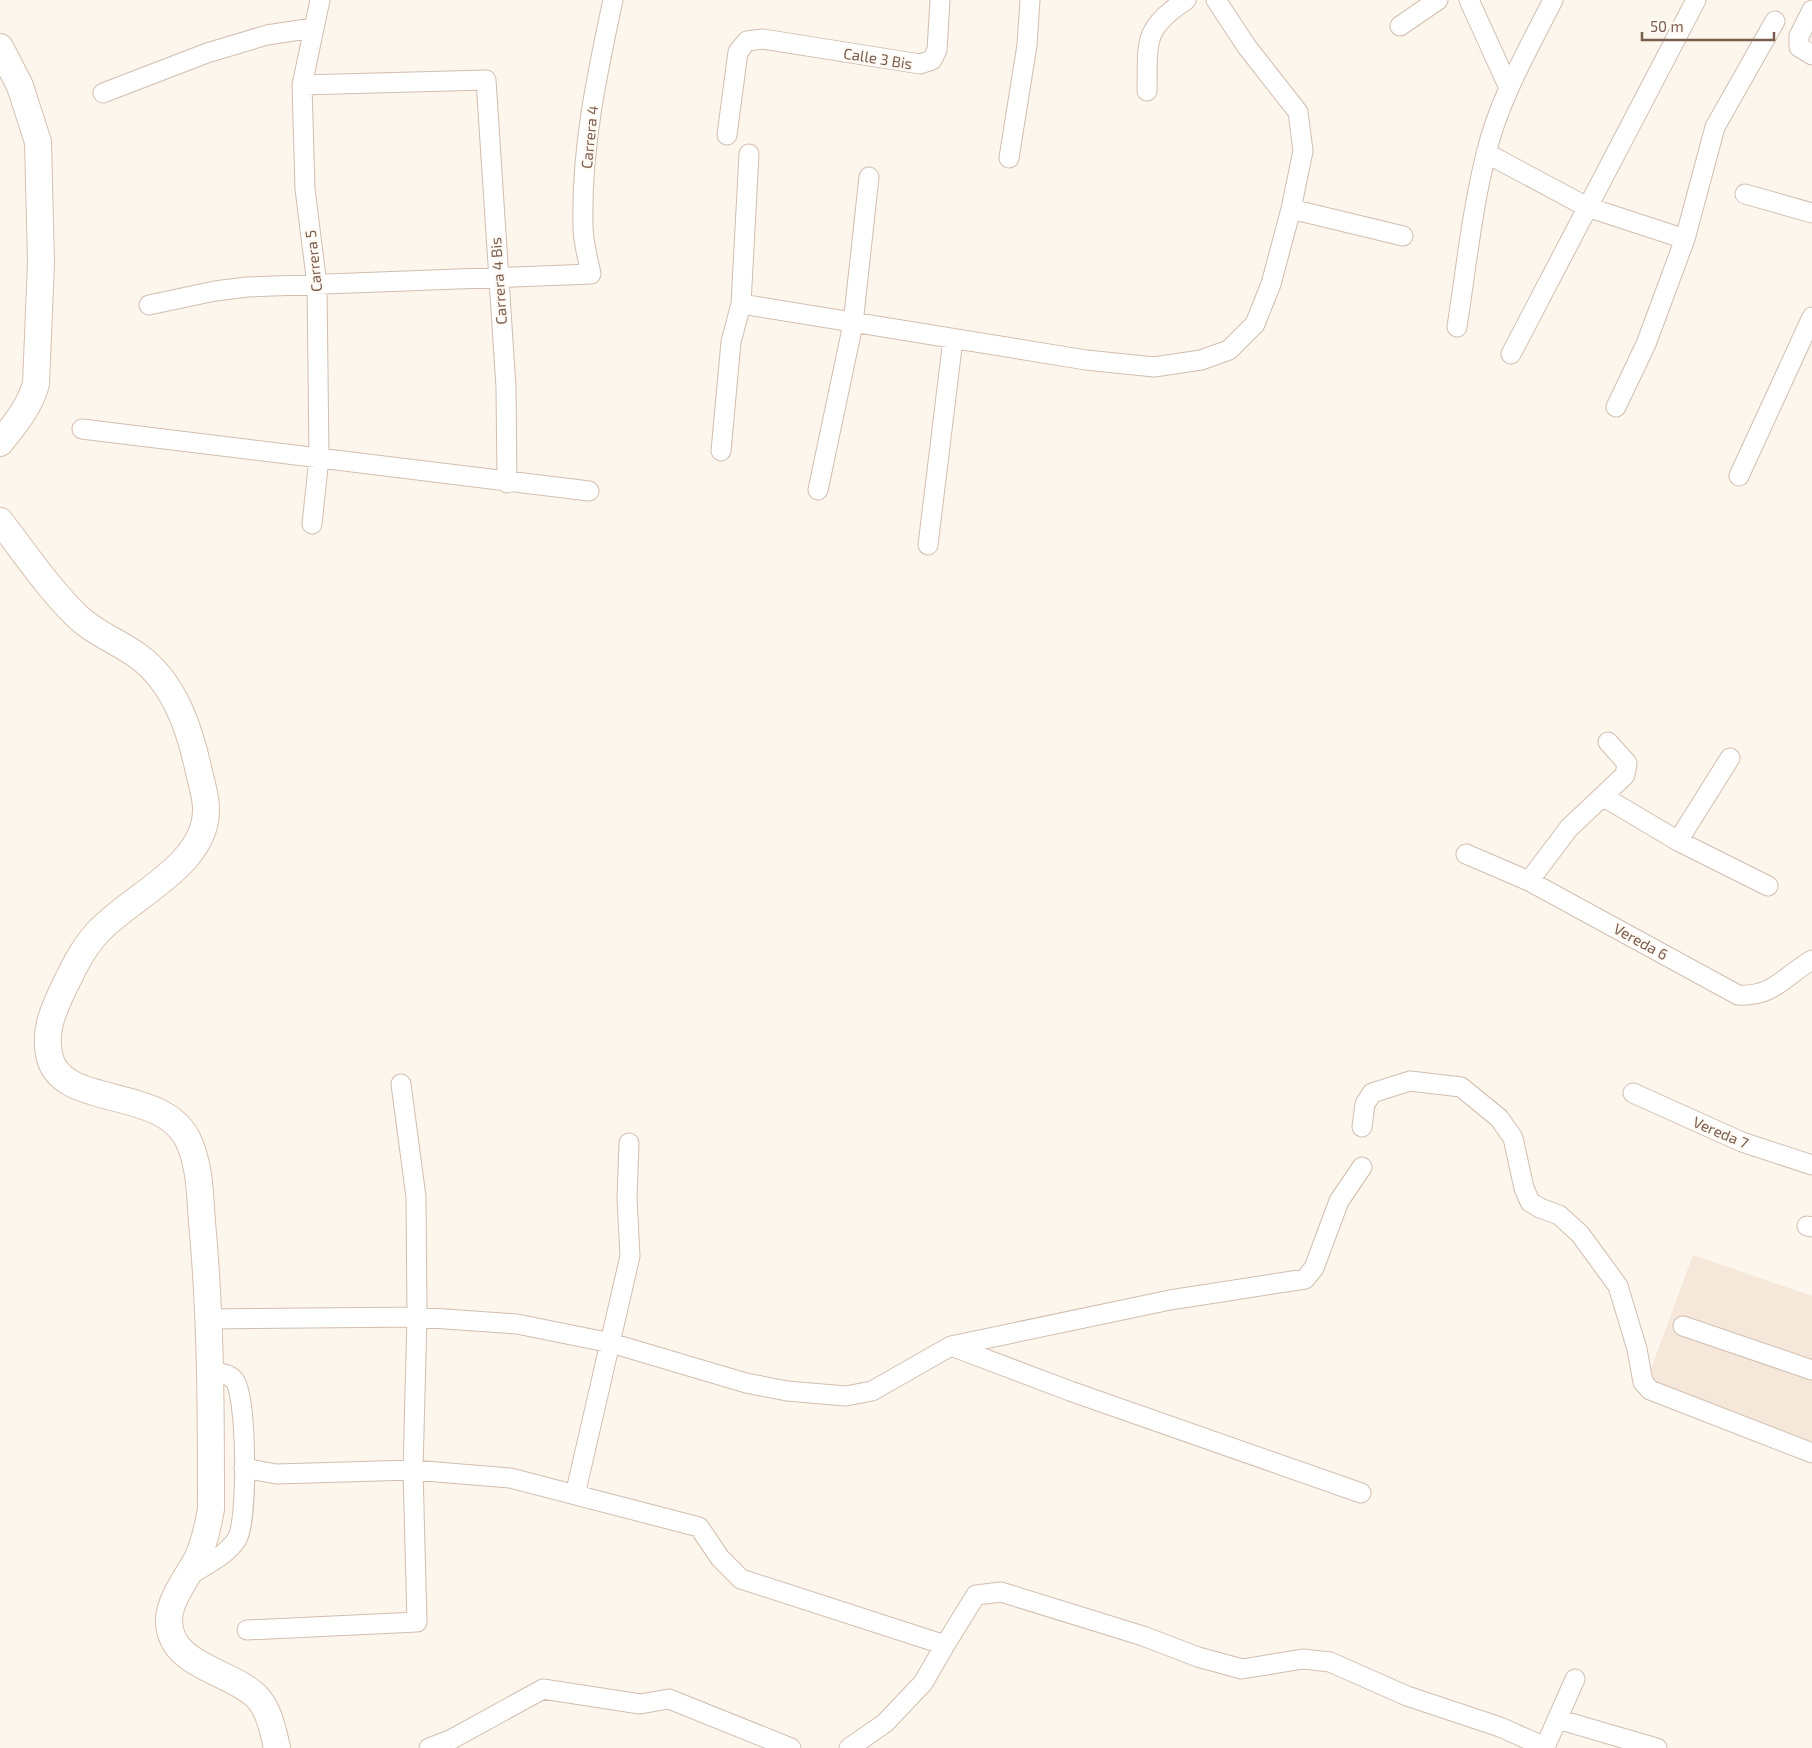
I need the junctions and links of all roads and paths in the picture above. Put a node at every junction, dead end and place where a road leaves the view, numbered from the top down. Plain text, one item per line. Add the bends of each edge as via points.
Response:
1 (320, 0) edge
2 (613, 0) edge
3 (940, 0) edge
4 (1030, 0) edge
5 (1186, 0) edge
6 (1216, 0) edge
7 (1438, 0) edge
8 (1469, 0) edge
9 (1553, 0) edge
10 (1696, 0) edge
11 (1812, 10) edge
12 (1775, 21) dead end
13 (1400, 26) dead end
14 (313, 28) junction
15 (0, 48) edge
16 (1812, 55) edge
17 (302, 84) junction
18 (1509, 88) junction
19 (1147, 91) dead end
20 (103, 93) dead end
21 (727, 135) dead end
22 (1486, 153) junction
23 (749, 154) dead end
24 (1009, 158) dead end
25 (869, 177) dead end
26 (1745, 194) dead end
27 (1587, 207) junction
28 (1292, 209) junction
29 (1812, 213) edge
30 (1403, 236) dead end
31 (1684, 239) junction
32 (498, 279) junction
33 (316, 285) junction
34 (741, 304) junction
35 (148, 305) dead end
36 (1812, 317) edge
37 (853, 324) junction
38 (1457, 327) dead end
39 (953, 339) junction
40 (1511, 354) dead end
41 (1616, 407) dead end
42 (82, 429) dead end
43 (0, 443) edge
44 (722, 451) dead end
45 (319, 458) junction
46 (1739, 476) dead end
47 (507, 483) junction
48 (818, 490) dead end
49 (590, 491) dead end
50 (0, 521) edge
51 (312, 524) dead end
52 (928, 545) dead end
53 (1608, 742) dead end
54 (1730, 758) dead end
55 (1604, 797) junction
56 (1678, 841) junction
57 (1466, 854) dead end
58 (1529, 881) junction
59 (1768, 886) dead end
60 (1812, 960) edge
61 (401, 1084) dead end
62 (1633, 1092) dead end
63 (1362, 1128) dead end
64 (629, 1143) dead end
65 (1812, 1165) edge
66 (1362, 1167) dead end
67 (417, 1317) junction
68 (210, 1319) junction
69 (1682, 1326) dead end
70 (612, 1343) junction
71 (951, 1346) junction
72 (1812, 1370) edge
73 (211, 1373) junction
74 (1812, 1453) edge
75 (244, 1468) junction
76 (413, 1470) junction
77 (1361, 1493) dead end
78 (575, 1495) junction
79 (187, 1577) junction
80 (247, 1630) dead end
81 (946, 1645) junction
82 (1575, 1680) dead end
83 (1558, 1719) junction
84 (277, 1748) edge
85 (430, 1748) edge
86 (790, 1748) edge
87 (850, 1748) edge
88 (1657, 1748) edge

1 - 14 street, Carrera 5
2 - 32 street, Carrera 4 via 596,79 586,149 583,227 591,274
3 - 21 street, Calle 3 Bis via 937,50 932,60 920,64 763,40 746,41 738,52
4 - 24 street via 1027,45
5 - 19 street via 1164,15 1148,40
6 - 28 street via 1298,112 1303,151
7 - 13 street
8 - 18 street
9 - 18 street
10 - 27 street
11 - 16 street via 1799,36 1799,47
12 - 31 street via 1715,127
14 - 17 street, Carrera 5
14 - 20 street via 267,35 233,45
15 - 43 main road via 20,86 38,142 41,263 36,384 25,412
17 - 32 street, Carrera 4 Bis via 486,80
17 - 33 street, Carrera 5 via 305,190
18 - 22 street
22 - 27 street
22 - 38 street
23 - 34 street
25 - 37 street
26 - 29 street
27 - 31 street
27 - 40 street
28 - 30 street
28 - 39 street via 1255,324 1228,350 1202,360 1154,367
31 - 41 street via 1646,344
32 - 33 street
32 - 47 street, Carrera 4 Bis via 506,387
33 - 35 street via 223,290
33 - 45 street, Carrera 5
34 - 37 street via 824,316
34 - 44 street via 731,342
36 - 46 street
37 - 39 street
37 - 48 street
39 - 52 street
42 - 45 street
45 - 47 street
45 - 51 street, Carrera 5
47 - 49 street
50 - 68 main road via 78,618 139,657 160,677 177,704 191,737 206,810 200,836 184,860 100,930 84,948 50,1019 47,1035 51,1066 63,1080 82,1089 138,1102 156,1110 177,1124 188,1139 197,1172
53 - 55 street via 1627,763 1626,775
54 - 56 street
55 - 56 street
55 - 58 street via 1569,828
56 - 59 street
57 - 58 street, Vereda 6
58 - 60 street, Vereda 6 via 1738,994 1754,996 1769,991
61 - 67 street via 416,1197
62 - 65 street, Vereda 7 via 1742,1142
63 - 74 street via 1365,1104 1372,1093 1410,1081 1461,1087 1499,1118 1514,1138 1530,1202 1559,1214 1580,1234 1618,1286 1637,1349 1643,1382 1650,1390
64 - 70 street via 630,1256
66 - 71 street via 1339,1201 1314,1268 1305,1278 1170,1300
67 - 68 street
67 - 70 street via 517,1324
67 - 76 street
68 - 73 main road
69 - 72 street
70 - 71 street via 746,1383 787,1391 846,1396 872,1391
70 - 78 street
71 - 77 street
73 - 75 street via 229,1376 237,1387 241,1402
73 - 79 main road via 211,1509 207,1533
75 - 76 street via 276,1474
75 - 79 street via 242,1525 237,1538 222,1554
76 - 78 street via 510,1478
76 - 80 street via 417,1622
78 - 81 street via 699,1527 720,1558 740,1579
79 - 84 main road via 169,1618 175,1643 184,1654 255,1695 265,1708
81 - 83 street via 976,1595 1001,1592 1242,1669 1303,1659 1330,1662 1407,1696 1483,1721 1545,1747
81 - 87 street via 923,1683 885,1722
82 - 83 street
83 - 88 street
85 - 86 street via 542,1690 640,1704 669,1700

